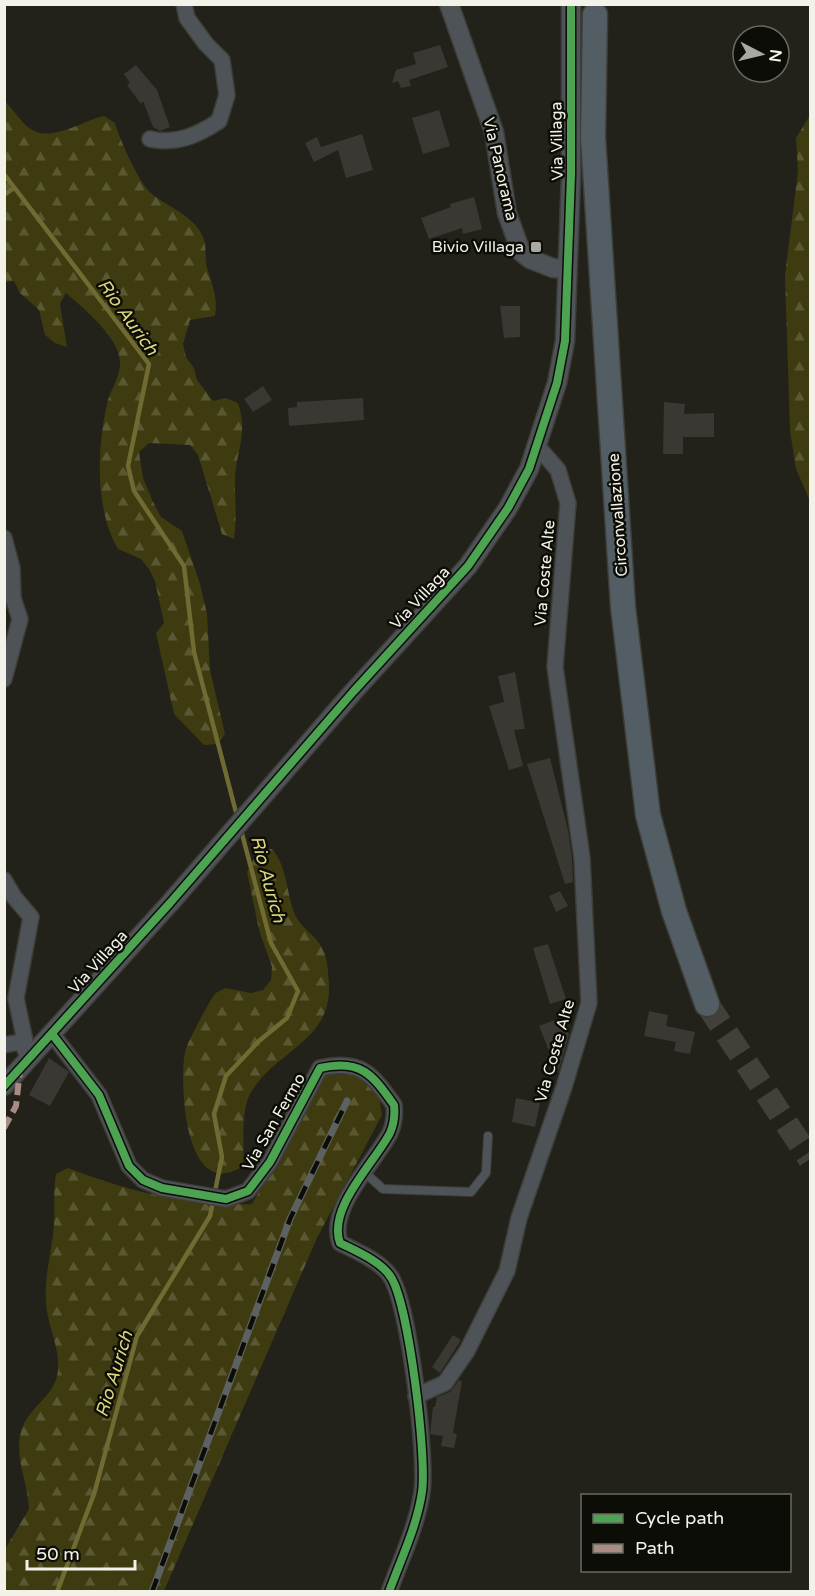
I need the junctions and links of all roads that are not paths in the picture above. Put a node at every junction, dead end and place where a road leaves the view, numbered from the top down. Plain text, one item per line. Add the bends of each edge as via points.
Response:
1 (184, 4) edge
2 (449, 4) edge
3 (571, 4) edge
4 (595, 15) dead end
5 (150, 139) dead end
6 (567, 269) junction
7 (538, 447) junction
8 (4, 538) edge
9 (8, 579) edge
10 (4, 679) edge
11 (4, 880) edge
12 (707, 1004) tunnel mouth
13 (52, 1034) junction
14 (26, 1041) junction
15 (4, 1045) edge
16 (25, 1061) junction
17 (4, 1086) edge
18 (488, 1136) dead end
19 (363, 1171) junction
20 (416, 1396) junction
21 (389, 1592) edge

1 - 5 street via 188,18 222,60 227,95 219,121 199,135 164,142
2 - 6 street, Via Panorama via 494,132 507,213 521,252 530,260
3 - 6 street, Via Villaga
4 - 12 highway, Circonvallazione via 593,137 623,607 648,815 674,911
6 - 7 street, Via Villaga via 565,341
7 - 13 street, Via Villaga via 508,508 468,566
7 - 20 street, Via Coste Alte via 558,470 568,503 555,667 582,858 589,1003 519,1218 507,1271 467,1351 445,1383
8 - 9 street
9 - 10 street via 20,619
11 - 14 street via 31,917 16,998
13 - 16 street, Via Villaga
13 - 19 street, Via San Fermo via 99,1095 129,1166 143,1180 162,1188 226,1199 248,1191 270,1162 320,1068 341,1064 356,1065 366,1072 394,1105 391,1132
14 - 15 street
14 - 16 street
16 - 17 street, Via Villaga
18 - 19 lane via 486,1173 471,1192 382,1188
19 - 20 street, Via San Fermo via 346,1201 336,1232 340,1243 392,1278 402,1306
20 - 21 street via 422,1489 417,1516

